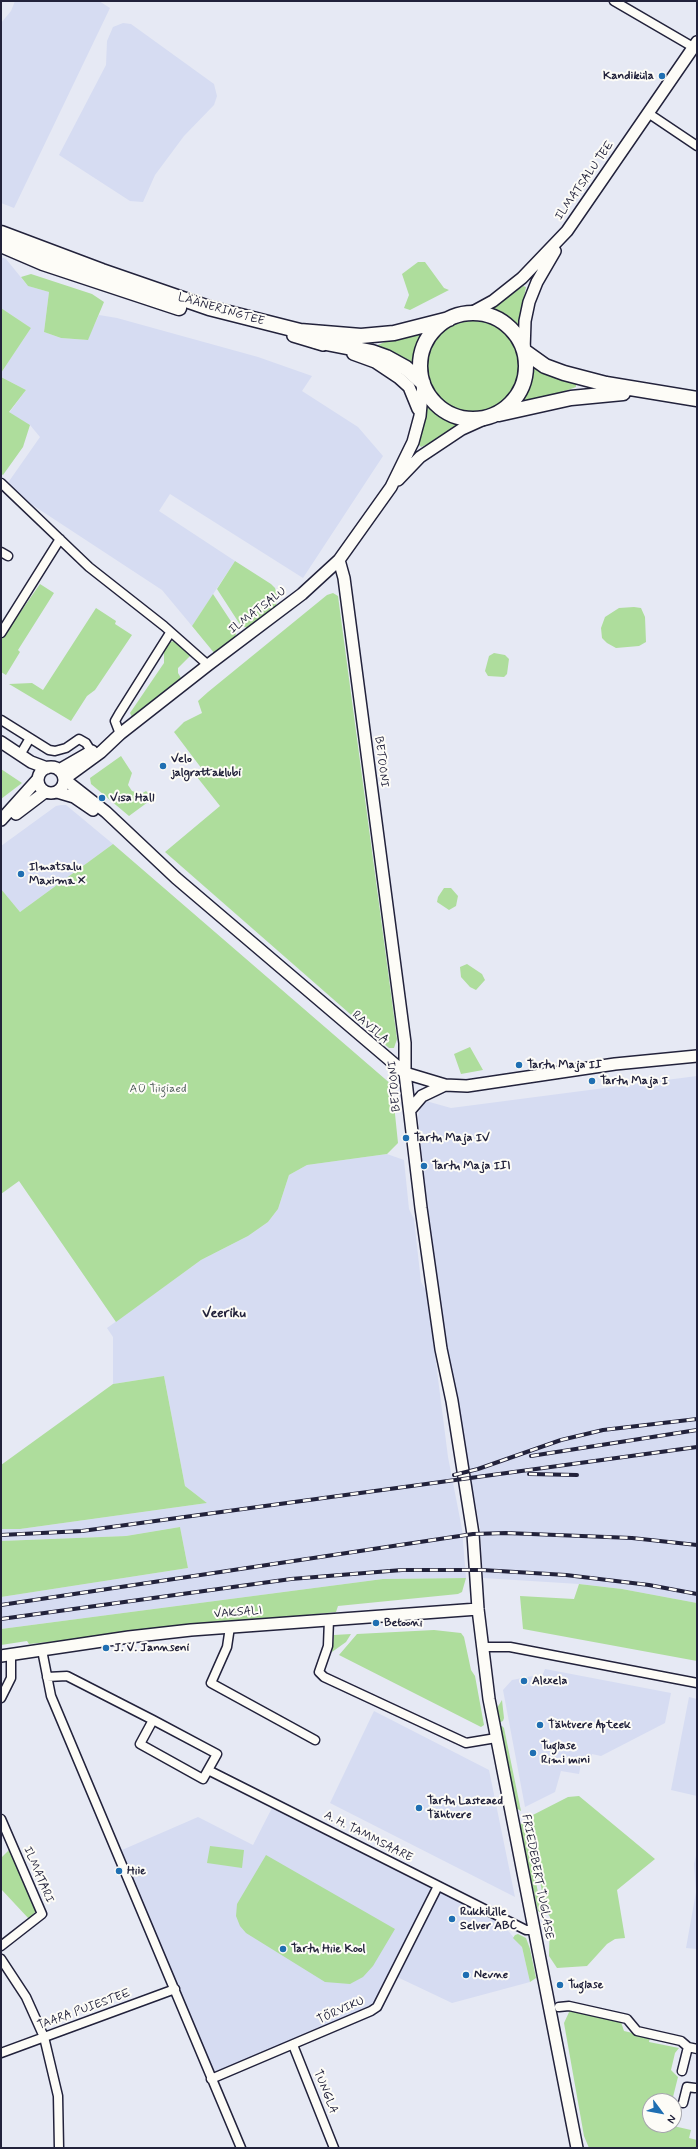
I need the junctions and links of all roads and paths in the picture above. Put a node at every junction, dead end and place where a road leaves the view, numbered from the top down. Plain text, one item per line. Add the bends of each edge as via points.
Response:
1 (614, 1) edge
2 (695, 44) edge
3 (648, 113) junction
4 (697, 146) edge
5 (567, 231) junction
6 (1, 234) edge
7 (1, 245) edge
8 (471, 313) junction
9 (449, 319) junction
10 (292, 336) junction
11 (524, 351) junction
12 (423, 383) junction
13 (653, 393) junction
14 (697, 399) edge
15 (493, 415) junction
16 (420, 416) junction
17 (1, 483) edge
18 (391, 487) junction
19 (60, 539) junction
20 (339, 560) junction
21 (1, 633) edge
22 (170, 633) junction
23 (208, 665) junction
24 (1, 720) edge
25 (120, 734) junction
26 (30, 738) junction
27 (1, 742) edge
28 (91, 751) junction
29 (20, 754) junction
30 (41, 774) junction
31 (62, 774) junction
32 (45, 792) junction
33 (57, 792) junction
34 (1, 820) edge
35 (1, 825) edge
36 (150, 855) junction
37 (697, 1056) edge
38 (405, 1073) junction
39 (445, 1085) junction
40 (410, 1110) junction
41 (478, 1609) junction
42 (329, 1619) junction
43 (230, 1627) junction
44 (482, 1646) junction
45 (42, 1650) junction
46 (6, 1655) edge
47 (47, 1677) junction
48 (697, 1683) edge
49 (1, 1698) edge
50 (154, 1720) junction
51 (496, 1738) junction
52 (315, 1740) dead end
53 (208, 1770) junction
54 (1, 1819) edge
55 (438, 1886) junction
56 (535, 1930) junction
57 (1, 1946) edge
58 (1, 1959) edge
59 (175, 1989) junction
60 (559, 2007) dead end
61 (44, 2037) junction
62 (293, 2045) junction
63 (688, 2047) junction
64 (697, 2049) edge
65 (1, 2053) edge
66 (682, 2071) dead end
67 (211, 2079) junction
68 (696, 2086) edge
69 (683, 2103) dead end
70 (59, 2148) edge
71 (241, 2148) edge
72 (334, 2148) edge
73 (577, 2148) edge

1 - 2 street
2 - 3 street, ILMATSALU TEE
3 - 4 street
3 - 5 street, ILMATSALU TEE
5 - 8 street, ILMATSALU TEE via 522,278 493,301
5 - 11 street via 537,282 529,302 525,321
6 - 9 highway, LÄÄNERINGTEE via 209,308 300,331 361,336 394,333
7 - 10 highway, LÄÄNERINGTEE via 43,263 189,311
8 - 9 highway
8 - 11 highway via 485,314 498,319 518,338
9 - 12 highway via 437,328 428,340 421,361
10 - 12 highway, LÄÄNERINGTEE via 386,357 406,368
10 - 16 street via 365,358 387,368 409,387
11 - 13 highway via 545,366 564,373
11 - 15 highway via 525,377 521,389 514,400
12 - 15 highway via 436,403 457,416 481,418
12 - 16 street, ILMATSALU
13 - 14 highway
13 - 15 highway via 608,393 571,398
15 - 18 street, ILMATSALU via 462,429 420,457
16 - 18 street, ILMATSALU via 413,442
17 - 19 street
18 - 20 street, ILMATSALU
19 - 21 street
19 - 22 street via 89,567
20 - 23 street, ILMATSALU via 302,594
20 - 38 street, BETOONI via 344,578 405,1043
22 - 23 street
22 - 25 street via 115,722
23 - 25 street, ILMATSALU
24 - 26 street
25 - 28 street, ILMATSALU
25 - 31 street, ILMATSALU via 102,752
26 - 28 street via 55,751 66,748 79,739
26 - 29 street
27 - 29 street
28 - 31 street, ILMATSALU
29 - 30 street
30 - 31 street
30 - 32 street via 40,787
30 - 34 street
31 - 33 street via 63,786
31 - 36 street, RAVILA
32 - 33 street, RAVILA
32 - 35 street
33 - 36 street, RAVILA via 82,801
36 - 38 street, RAVILA
37 - 39 street, RAVILA via 615,1064 467,1086
38 - 39 street, RAVILA
38 - 40 street, BETOONI
39 - 40 street via 422,1096
40 - 41 street, BETOONI via 438,1328 473,1534
41 - 42 street, VAKSALI
41 - 44 street, FRIEDEBERT TUGLASE
42 - 43 street, VAKSALI
42 - 51 street via 328,1646 319,1672 324,1677 466,1744
43 - 45 street, VAKSALI via 129,1636
43 - 52 street via 227,1647 211,1683
44 - 48 street via 510,1646
44 - 51 street, FRIEDEBERT TUGLASE
45 - 46 street, VAKSALI
45 - 47 street
46 - 49 street via 11,1678
47 - 50 street via 67,1676
47 - 59 street via 51,1696
50 - 53 street via 217,1754
50 - 53 street via 140,1744 203,1779
51 - 56 street, FRIEDEBERT TUGLASE
53 - 55 street, A. H. TAMMSAARE
54 - 57 street, ILMATARI via 42,1914
55 - 56 street, A. H. TAMMSAARE via 526,1930
55 - 62 street, TÕRVIKU via 377,2007
56 - 73 street, FRIEDEBERT TUGLASE
58 - 61 street via 26,1997
59 - 61 street, TAARA PUIESTEE
59 - 67 street
60 - 63 street via 570,2006 627,2019 637,2031 681,2040
61 - 65 street, TAARA PUIESTEE
61 - 70 street via 58,2096
62 - 67 street, TÕRVIKU
62 - 72 street, TUNGLA
63 - 64 street
63 - 66 street
67 - 71 street
68 - 69 street via 687,2086

